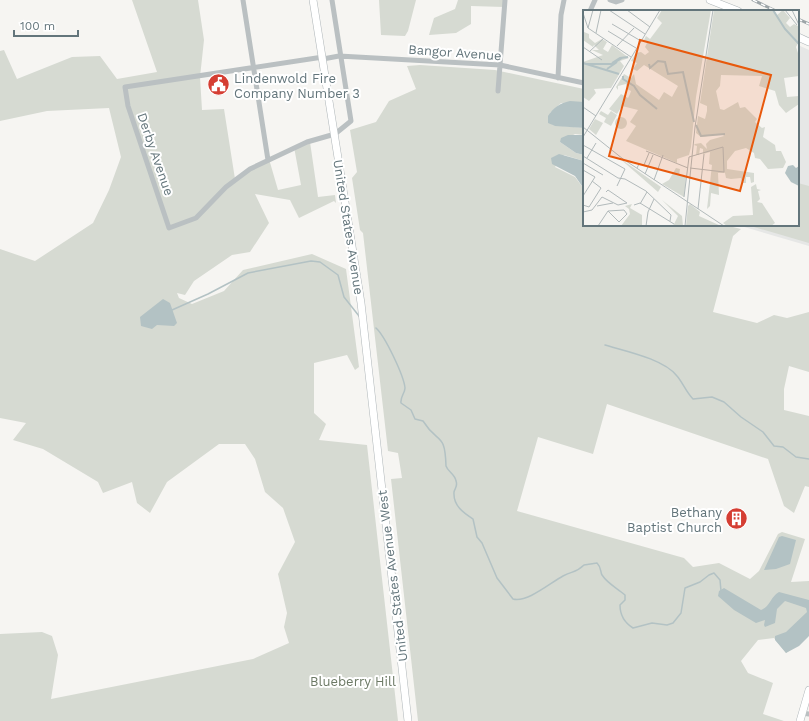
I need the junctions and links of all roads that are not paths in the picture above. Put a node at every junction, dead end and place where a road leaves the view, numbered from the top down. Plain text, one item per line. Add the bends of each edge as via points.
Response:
1 (243, 0) edge
2 (314, 0) edge
3 (332, 0) edge
4 (504, 0) edge
5 (564, 0) edge
6 (595, 0) edge
7 (610, 0) edge
8 (622, 0) edge
9 (710, 0) edge
10 (590, 10) edge
11 (735, 10) edge
12 (799, 37) edge
13 (809, 42) edge
14 (339, 56) junction
15 (323, 58) junction
16 (500, 65) junction
17 (254, 68) junction
18 (558, 78) junction
19 (583, 83) edge
20 (125, 87) joint
21 (498, 91) dead end
22 (335, 134) junction
23 (268, 160) junction
24 (378, 454) joint
25 (809, 690) edge
26 (806, 714) edge
27 (408, 721) edge
28 (800, 721) edge

1 - 17 street
2 - 15 street, United States Avenue
3 - 14 street
4 - 16 street
5 - 18 street
6 - 10 street
7 - 8 street
9 - 11 street
12 - 13 street
14 - 15 street, Bangor Avenue
14 - 16 street, Bangor Avenue
14 - 22 street via 351,121
15 - 17 street, Bangor Avenue
15 - 22 street, United States Avenue
16 - 18 street, Bangor Avenue
16 - 21 street
17 - 20 street, Bangor Avenue
17 - 23 street
18 - 19 street, Bangor Avenue
20 - 23 street, Derby Avenue via 128,106 169,228 196,218 226,186
22 - 23 street via 307,142
22 - 24 street, United States Avenue via 361,303
24 - 27 street, United States Avenue West
25 - 26 street
26 - 28 street

